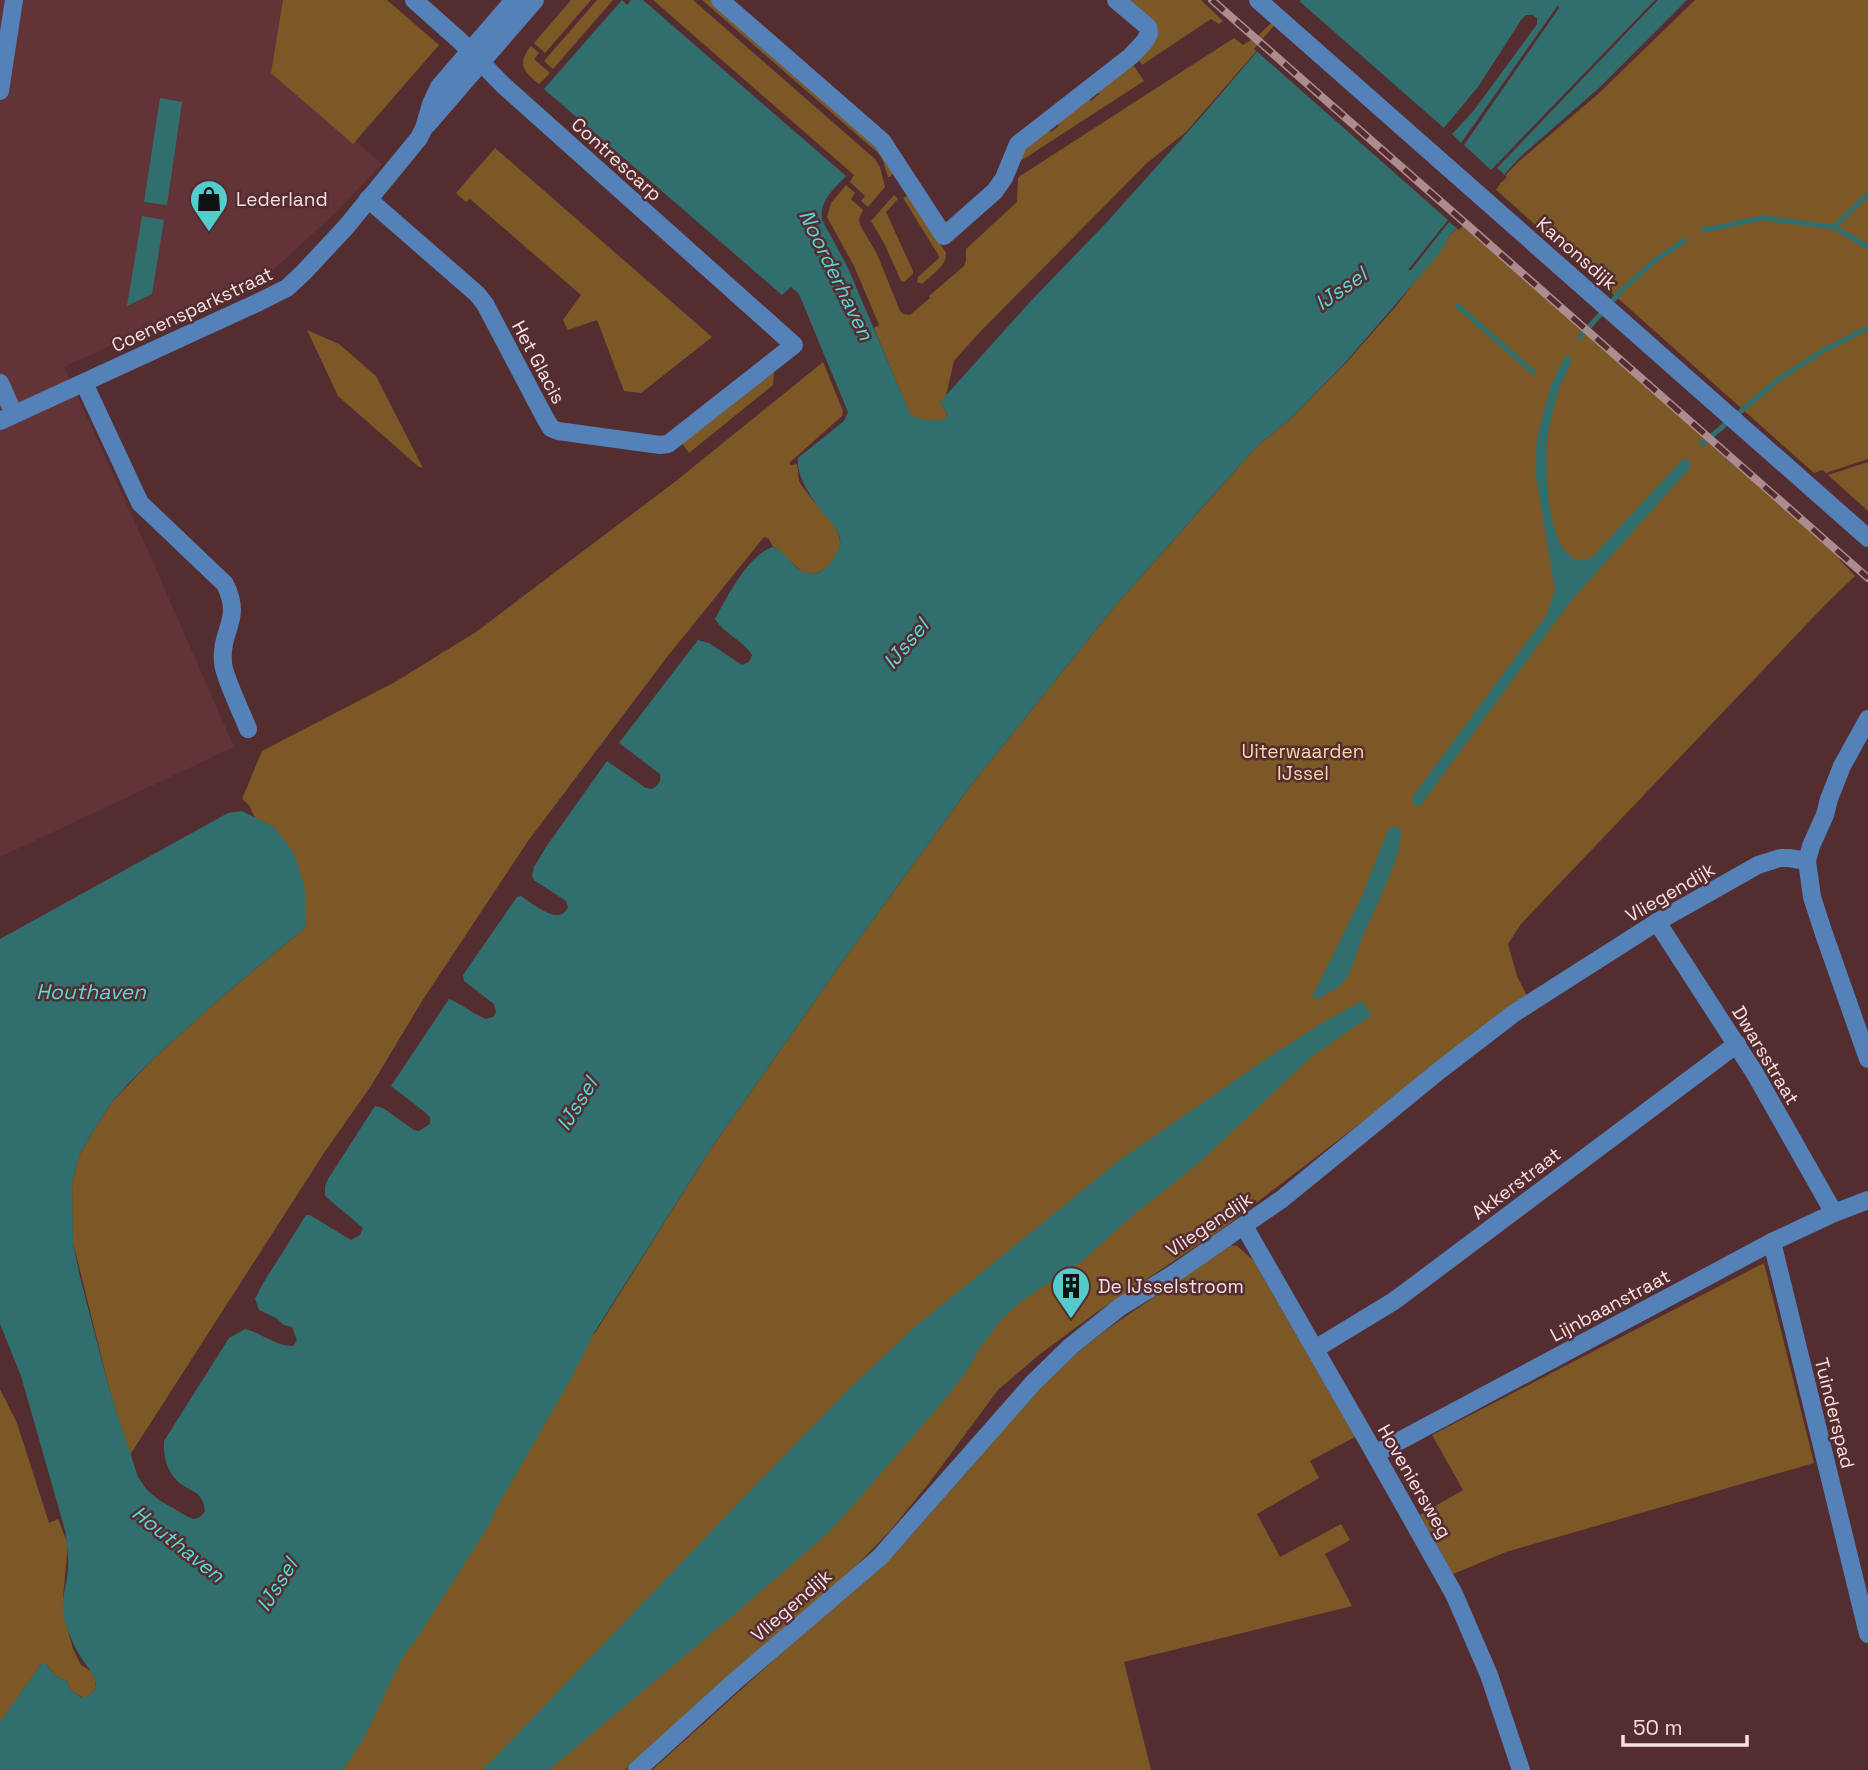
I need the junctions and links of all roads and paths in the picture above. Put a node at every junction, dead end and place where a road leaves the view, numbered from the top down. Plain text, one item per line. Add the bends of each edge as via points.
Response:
1 (14, 0) edge
2 (414, 0) edge
3 (514, 0) edge
4 (535, 0) edge
5 (720, 0) edge
6 (1116, 0) edge
7 (1258, 0) edge
8 (470, 51) junction
9 (0, 91) edge
10 (375, 205) junction
11 (794, 345) joint
12 (0, 383) edge
13 (84, 383) junction
14 (7, 417) edge
15 (1868, 538) edge
16 (1868, 719) edge
17 (248, 729) dead end
18 (1807, 861) junction
19 (1657, 922) junction
20 (1863, 1025) edge
21 (1737, 1044) junction
22 (1868, 1059) edge
23 (1868, 1200) edge
24 (1834, 1213) junction
25 (1244, 1226) junction
26 (1772, 1242) junction
27 (1315, 1349) junction
28 (1375, 1454) junction
29 (1868, 1634) edge
30 (637, 1770) edge
31 (1521, 1770) edge

1 - 9 street
2 - 8 street, Contrescarp
3 - 8 street, Coenensparkstraat
4 - 8 street, Coenensparkstraat
5 - 6 street via 883,141 944,236 995,191 1018,144 1145,41 1147,27
7 - 15 street, Kanonsdijk
8 - 10 street, Coenensparkstraat via 439,87 419,138
8 - 11 street, Contrescarp
10 - 11 street, Het Glacis via 477,293 545,418 558,431 668,444
10 - 13 street, Coenensparkstraat via 287,288
12 - 14 street
13 - 14 street, Coenensparkstraat
13 - 17 street via 140,503 226,584 233,607 223,643 223,666
16 - 18 street via 1842,766
18 - 19 street, Vliegendijk via 1780,858 1758,865
18 - 20 street via 1821,925
19 - 21 street, Dwarsstraat
19 - 25 street, Vliegendijk via 1513,1014
20 - 22 street
21 - 24 street, Dwarsstraat
21 - 27 street, Akkerstraat via 1394,1301
23 - 24 street, Lijnbaanstraat
24 - 26 street, Lijnbaanstraat
25 - 27 street, Hoveniersweg
25 - 30 street, Vliegendijk via 1120,1307 1071,1346 1032,1382 880,1557
26 - 28 street, Lijnbaanstraat
26 - 29 street, Tuinderspad
27 - 28 street, Hoveniersweg
28 - 31 street, Hoveniersweg via 1468,1625 1501,1705

